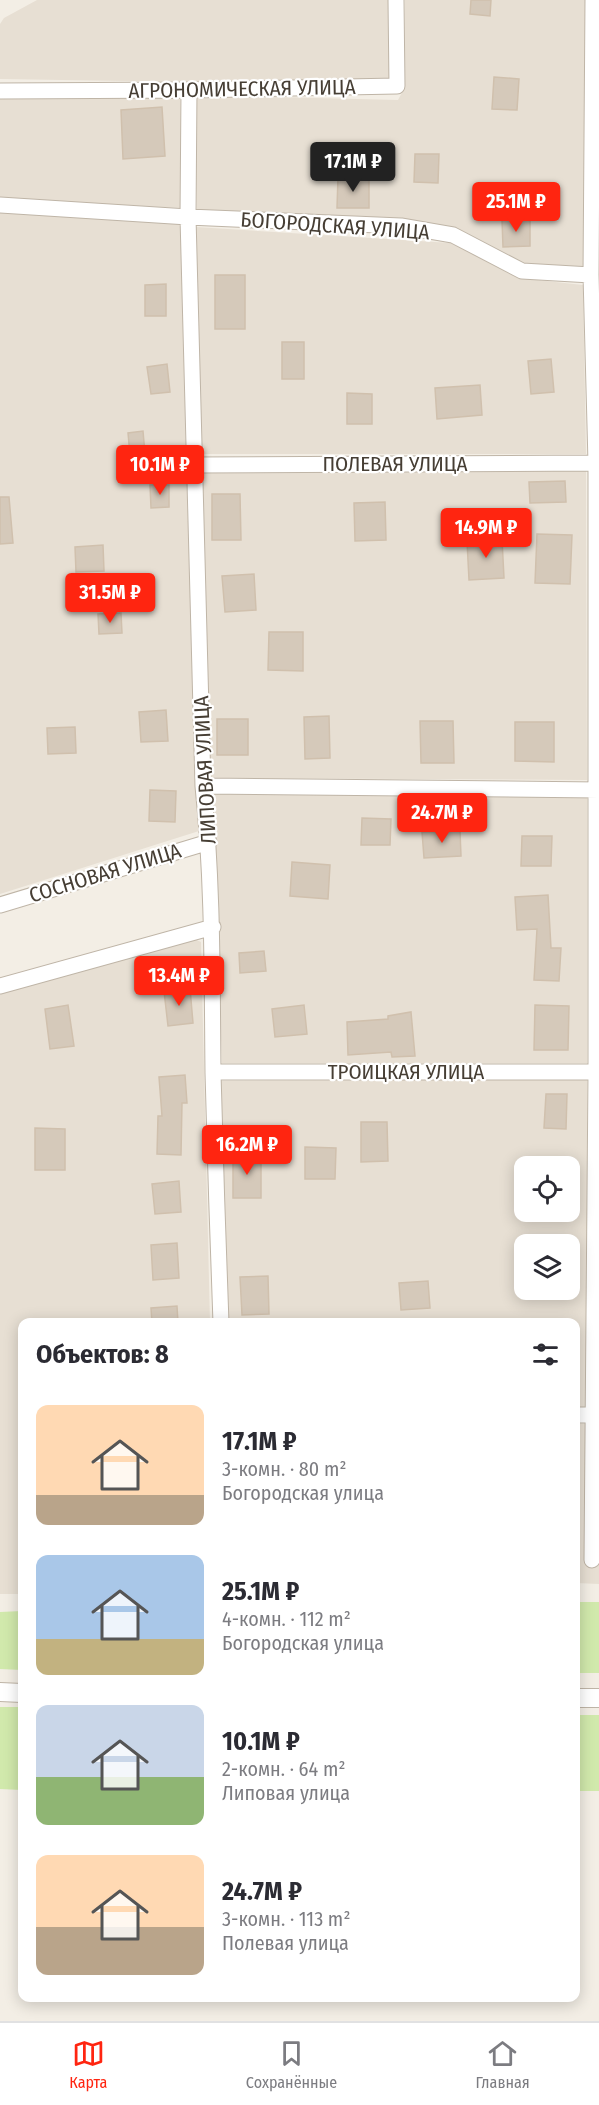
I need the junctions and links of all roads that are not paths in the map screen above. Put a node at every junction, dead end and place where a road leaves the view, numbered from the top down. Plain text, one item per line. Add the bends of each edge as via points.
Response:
1 (396, 0) edge
2 (593, 0) edge
3 (189, 90) junction
4 (0, 91) edge
5 (0, 206) edge
6 (188, 218) junction
7 (591, 275) junction
8 (597, 463) edge
9 (195, 465) junction
10 (203, 786) junction
11 (598, 790) edge
12 (209, 842) junction
13 (0, 904) edge
14 (213, 927) junction
15 (0, 986) edge
16 (213, 1072) junction
17 (598, 1072) edge
18 (221, 1318) edge
19 (580, 1415) edge
20 (596, 1415) edge
21 (592, 1560) dead end
22 (0, 1692) edge
23 (18, 1693) edge
24 (580, 1698) edge
25 (599, 1698) edge

1 - 3 street, АГРОНОМИЧЕСКАЯ УЛИЦА via 397,86
2 - 7 street
3 - 4 street, АГРОНОМИЧЕСКАЯ УЛИЦА
3 - 6 street, ЛИПОВАЯ УЛИЦА
5 - 6 street
6 - 7 street, БОГОРОДСКАЯ УЛИЦА via 401,226 453,235 522,271
6 - 9 street, ЛИПОВАЯ УЛИЦА
7 - 8 street
8 - 9 street, ПОЛЕВАЯ УЛИЦА
8 - 11 street
9 - 10 street, ЛИПОВАЯ УЛИЦА
10 - 11 street
10 - 12 street, ЛИПОВАЯ УЛИЦА
11 - 17 street
12 - 13 street, СОСНОВАЯ УЛИЦА
12 - 14 street, ЛИПОВАЯ УЛИЦА
14 - 15 street
14 - 16 street, ЛИПОВАЯ УЛИЦА
16 - 17 street, ТРОИЦКАЯ УЛИЦА
16 - 18 street, ЛИПОВАЯ УЛИЦА
17 - 20 street
19 - 20 street
20 - 21 street
22 - 23 street
24 - 25 street

